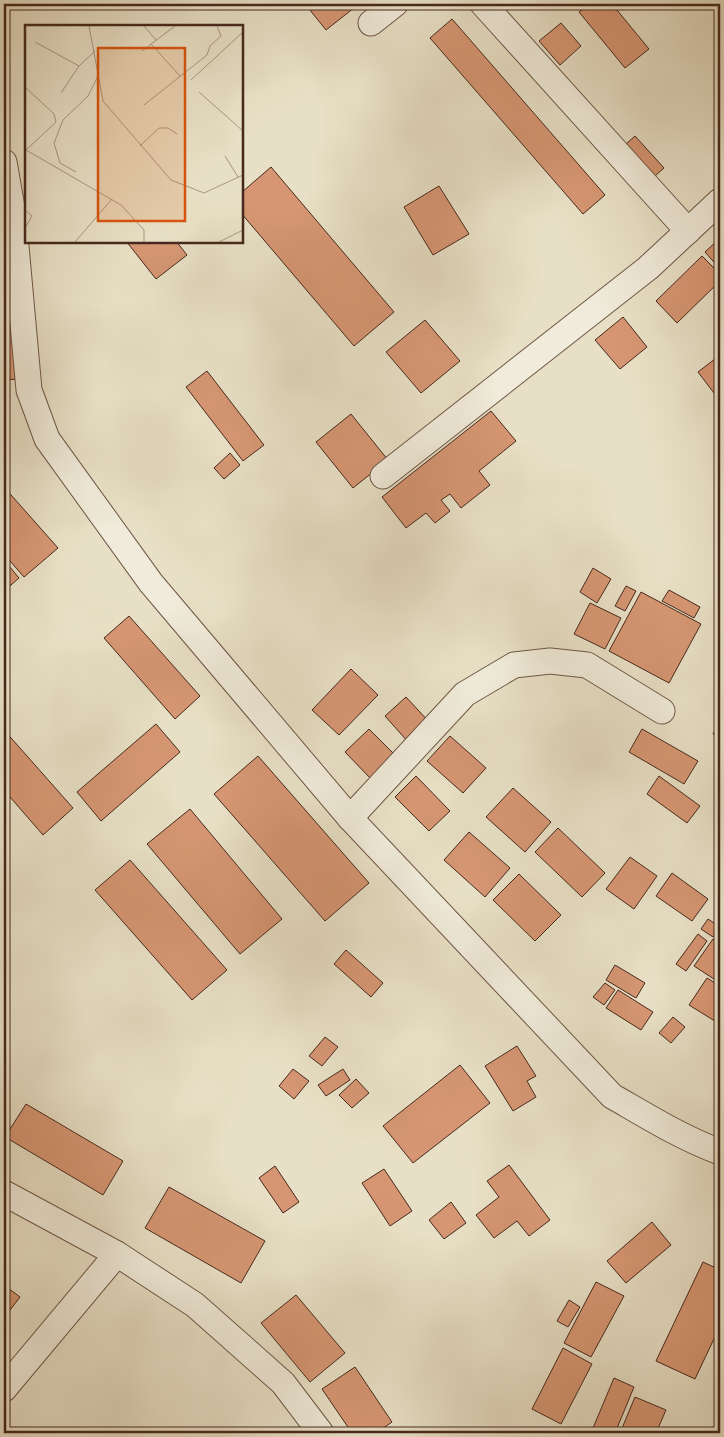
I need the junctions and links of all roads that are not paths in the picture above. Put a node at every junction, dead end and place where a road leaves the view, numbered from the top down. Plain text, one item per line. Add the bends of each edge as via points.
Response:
1 (394, 4) edge
2 (483, 4) edge
3 (371, 23) dead end
4 (4, 162) edge
5 (720, 201) edge
6 (8, 224) edge
7 (688, 231) junction
8 (383, 476) dead end
9 (662, 711) dead end
10 (350, 818) junction
11 (720, 1152) edge
12 (4, 1193) edge
13 (117, 1254) junction
14 (4, 1389) edge
15 (321, 1433) edge

1 - 3 street
2 - 7 street
4 - 6 street
5 - 7 street
6 - 10 street via 29,390 47,439 151,583
7 - 8 street via 640,274
9 - 10 street via 587,665 550,661 514,665 465,694
10 - 11 street via 612,1096
12 - 13 street
13 - 14 street
13 - 15 street via 195,1304 283,1383

